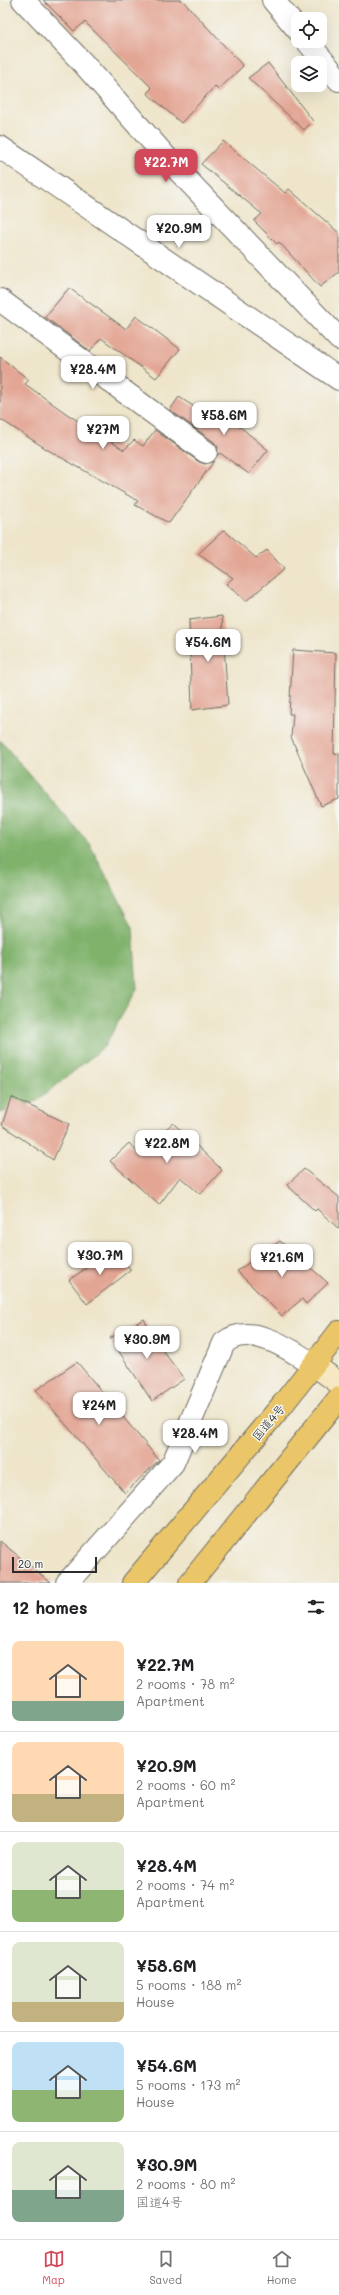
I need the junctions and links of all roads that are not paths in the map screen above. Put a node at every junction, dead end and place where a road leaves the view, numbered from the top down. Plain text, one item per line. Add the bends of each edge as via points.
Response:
1 (23, 0) edge
2 (273, 0) edge
3 (291, 22) edge
4 (313, 48) edge
5 (339, 80) edge
6 (0, 147) edge
7 (0, 300) edge
8 (339, 339) edge
9 (339, 379) edge
10 (206, 452) dead end
11 (339, 1332) edge
12 (314, 1365) junction
13 (339, 1383) edge
14 (339, 1398) edge
15 (67, 1583) edge
16 (133, 1583) edge
17 (190, 1583) edge

1 - 8 street via 174,166
2 - 3 street
4 - 5 street
6 - 9 street
7 - 10 street
11 - 12 highway, 国道4号
12 - 13 street
12 - 15 street via 282,1344 260,1337 241,1335 224,1343 173,1463
12 - 16 highway, 国道4号
14 - 17 highway

